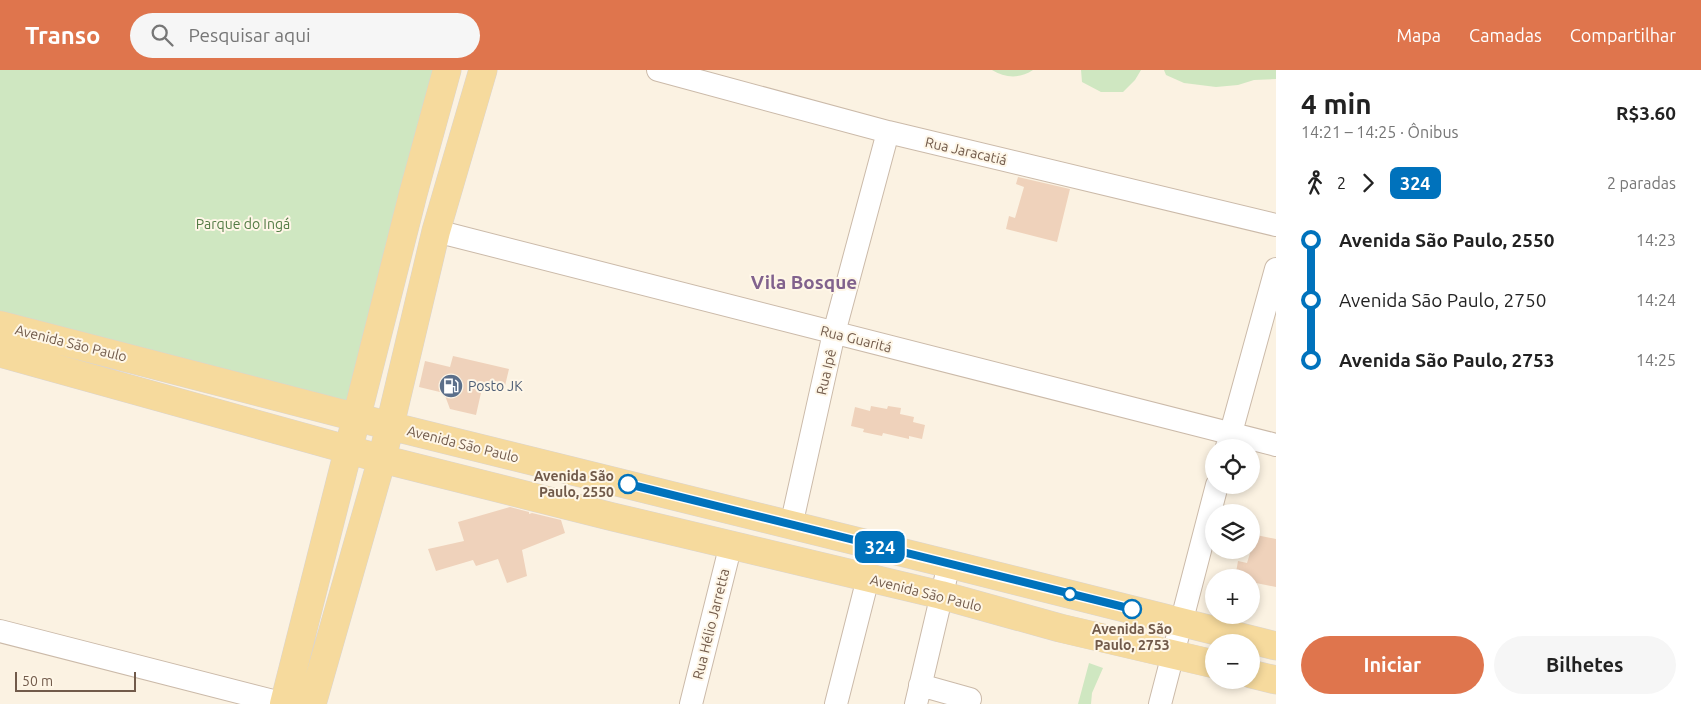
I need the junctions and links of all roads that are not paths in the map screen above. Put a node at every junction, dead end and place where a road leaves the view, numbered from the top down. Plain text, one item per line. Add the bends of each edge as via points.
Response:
1 (447, 70) edge
2 (483, 70) edge
3 (658, 70) edge
4 (888, 132) junction
5 (1276, 225) edge
6 (436, 231) junction
7 (1276, 269) edge
8 (0, 325) edge
9 (834, 333) junction
10 (0, 353) edge
11 (357, 417) junction
12 (390, 426) junction
13 (1225, 439) edge
14 (1229, 439) edge
15 (1260, 443) edge
16 (1276, 445) edge
17 (348, 449) junction
18 (382, 458) junction
19 (1216, 494) edge
20 (791, 526) junction
21 (730, 544) junction
22 (949, 564) junction
23 (868, 578) junction
24 (941, 595) junction
25 (1182, 623) junction
26 (0, 631) edge
27 (1276, 646) edge
28 (1173, 654) junction
29 (1205, 662) edge
30 (1260, 676) edge
31 (1276, 680) edge
32 (918, 695) edge
33 (970, 699) dead end
34 (284, 704) edge
35 (312, 704) edge
36 (691, 704) edge
37 (836, 704) edge
38 (1160, 704) edge

1 - 11 main road
2 - 6 main road
3 - 4 street, Rua Jaracatiá
4 - 5 street, Rua Jaracatiá
4 - 9 street, Rua Ipê
6 - 9 street, Rua Guaritá
6 - 12 main road
7 - 14 street
8 - 11 main road, Avenida São Paulo
9 - 13 street, Rua Guaritá
9 - 20 street, Rua Ipê
10 - 17 main road, Avenida São Paulo
11 - 12 main road, Avenida São Paulo
11 - 17 main road
12 - 18 main road
12 - 20 main road, Avenida São Paulo
15 - 16 street, Rua Guaritá
17 - 18 main road, Avenida São Paulo
17 - 34 main road
18 - 21 main road, Avenida São Paulo
18 - 35 main road
19 - 25 street
20 - 22 main road, Avenida São Paulo
21 - 23 main road, Avenida São Paulo
21 - 36 street, Rua Hélio Jarretta
22 - 24 street
22 - 25 main road, Avenida São Paulo
23 - 24 main road, Avenida São Paulo
23 - 37 street
24 - 28 main road, Avenida São Paulo via 1060,628
24 - 32 street
25 - 27 main road, Avenida São Paulo
25 - 28 street
26 - 34 street
28 - 29 main road, Avenida São Paulo
28 - 38 street
30 - 31 main road
32 - 33 street

